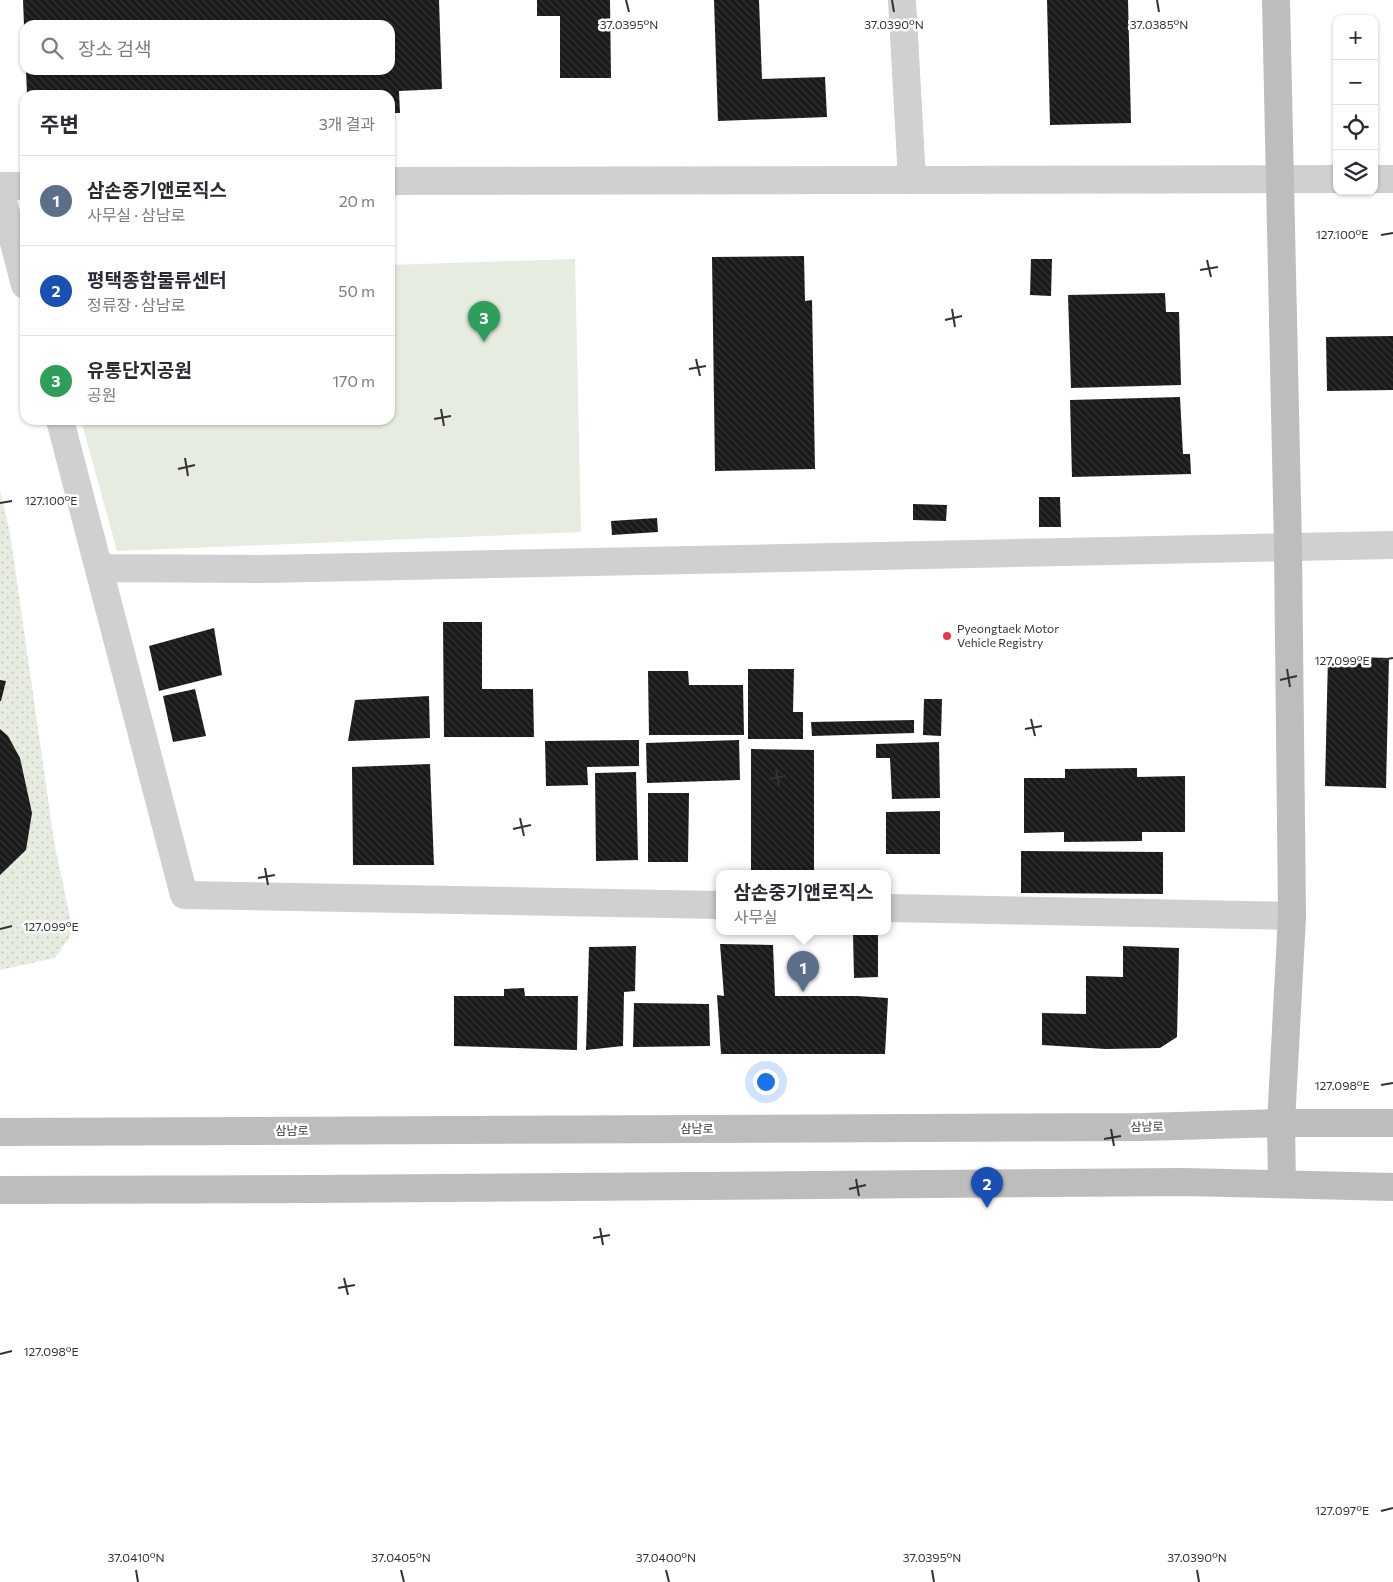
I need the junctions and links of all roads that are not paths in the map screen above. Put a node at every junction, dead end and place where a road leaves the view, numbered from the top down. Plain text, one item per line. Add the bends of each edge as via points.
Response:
1 (902, 0) edge
2 (1276, 0) edge
3 (1279, 179) junction
4 (1333, 179) edge
5 (1378, 179) edge
6 (1393, 179) edge
7 (912, 180) junction
8 (395, 181) edge
9 (20, 186) edge
10 (0, 188) edge
11 (20, 266) edge
12 (61, 425) edge
13 (1393, 545) edge
14 (1288, 547) junction
15 (99, 568) junction
16 (716, 905) edge
17 (891, 908) edge
18 (1292, 916) junction
19 (1281, 1123) junction
20 (1393, 1123) edge
21 (0, 1132) edge
22 (1282, 1184) junction
23 (1393, 1187) edge
24 (0, 1190) edge

1 - 7 street
2 - 3 main road
3 - 4 street
3 - 7 street
3 - 14 main road
5 - 6 street
7 - 8 street
9 - 10 street
10 - 11 street
12 - 15 street
13 - 14 street
14 - 15 street via 275,568
14 - 18 main road
15 - 16 street via 184,895
17 - 18 street
18 - 19 main road
19 - 20 main road, 삼남로
19 - 21 main road, 삼남로 via 1133,1127
19 - 22 main road
22 - 23 main road
22 - 24 main road

